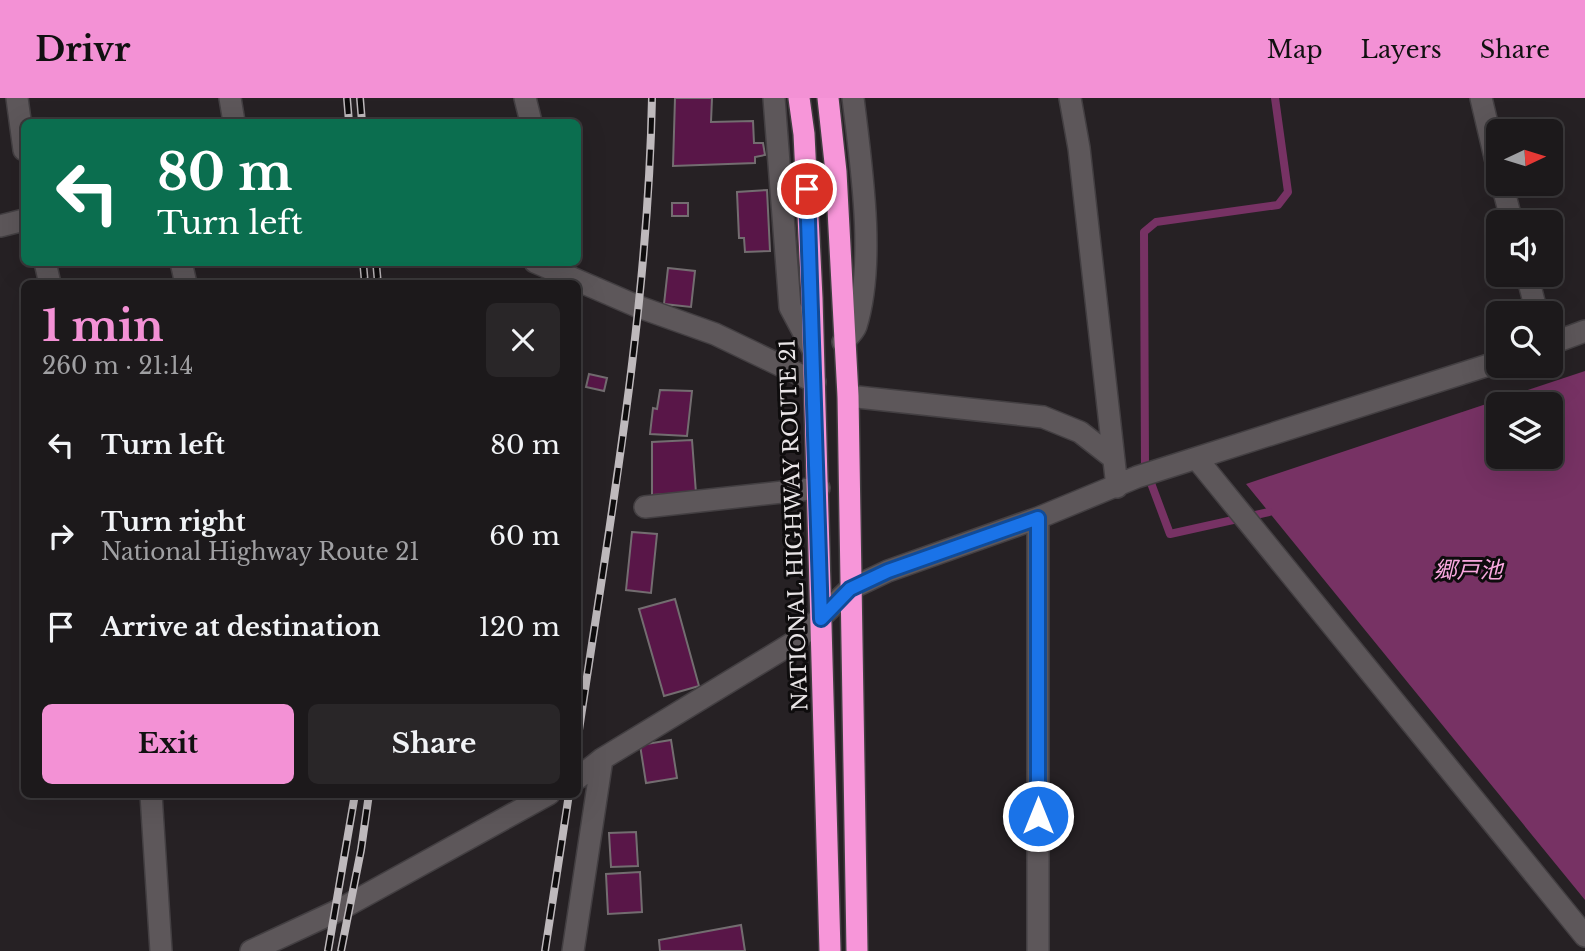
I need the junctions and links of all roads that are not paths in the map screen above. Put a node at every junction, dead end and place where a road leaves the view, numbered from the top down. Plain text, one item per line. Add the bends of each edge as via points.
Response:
1 (17, 98) edge
2 (230, 98) edge
3 (525, 98) edge
4 (774, 98) edge
5 (799, 98) edge
6 (828, 98) edge
7 (853, 98) edge
8 (1070, 98) edge
9 (1480, 98) edge
10 (234, 119) edge
11 (530, 119) edge
12 (1486, 122) edge
13 (21, 128) edge
14 (21, 221) edge
15 (0, 226) edge
16 (556, 268) edge
17 (1585, 331) edge
18 (1563, 339) edge
19 (843, 342) junction
20 (813, 350) junction
21 (1486, 366) edge
22 (815, 382) junction
23 (848, 396) junction
24 (1112, 457) junction
25 (1197, 460) junction
26 (1117, 487) junction
27 (819, 488) junction
28 (645, 507) dead end
29 (1038, 518) junction
30 (850, 589) junction
31 (821, 619) junction
32 (602, 759) junction
33 (581, 776) edge
34 (151, 798) edge
35 (542, 798) edge
36 (1585, 936) edge
37 (161, 951) edge
38 (251, 951) edge
39 (573, 951) edge
40 (830, 951) edge
41 (857, 951) edge
42 (1038, 951) edge

1 - 13 street
2 - 10 street
3 - 11 street
4 - 20 street via 789,307
5 - 20 highway, NATIONAL HIGHWAY ROUTE 21
6 - 19 highway
7 - 19 street via 862,167 865,272 856,328
8 - 24 street
9 - 12 street
14 - 15 street
16 - 22 street via 715,334
17 - 18 street
19 - 23 highway
20 - 22 highway, NATIONAL HIGHWAY ROUTE 21
21 - 25 street
22 - 27 highway, NATIONAL HIGHWAY ROUTE 21
23 - 24 street via 1042,417 1080,432
23 - 30 highway
24 - 26 street
25 - 26 street
25 - 36 street
26 - 29 street
27 - 28 street
27 - 31 highway, NATIONAL HIGHWAY ROUTE 21
29 - 30 street
29 - 42 street
30 - 31 street
30 - 41 highway
31 - 32 street via 796,641
31 - 40 highway, NATIONAL HIGHWAY ROUTE 21
32 - 33 street
32 - 39 street
34 - 37 street
35 - 38 street via 337,911

